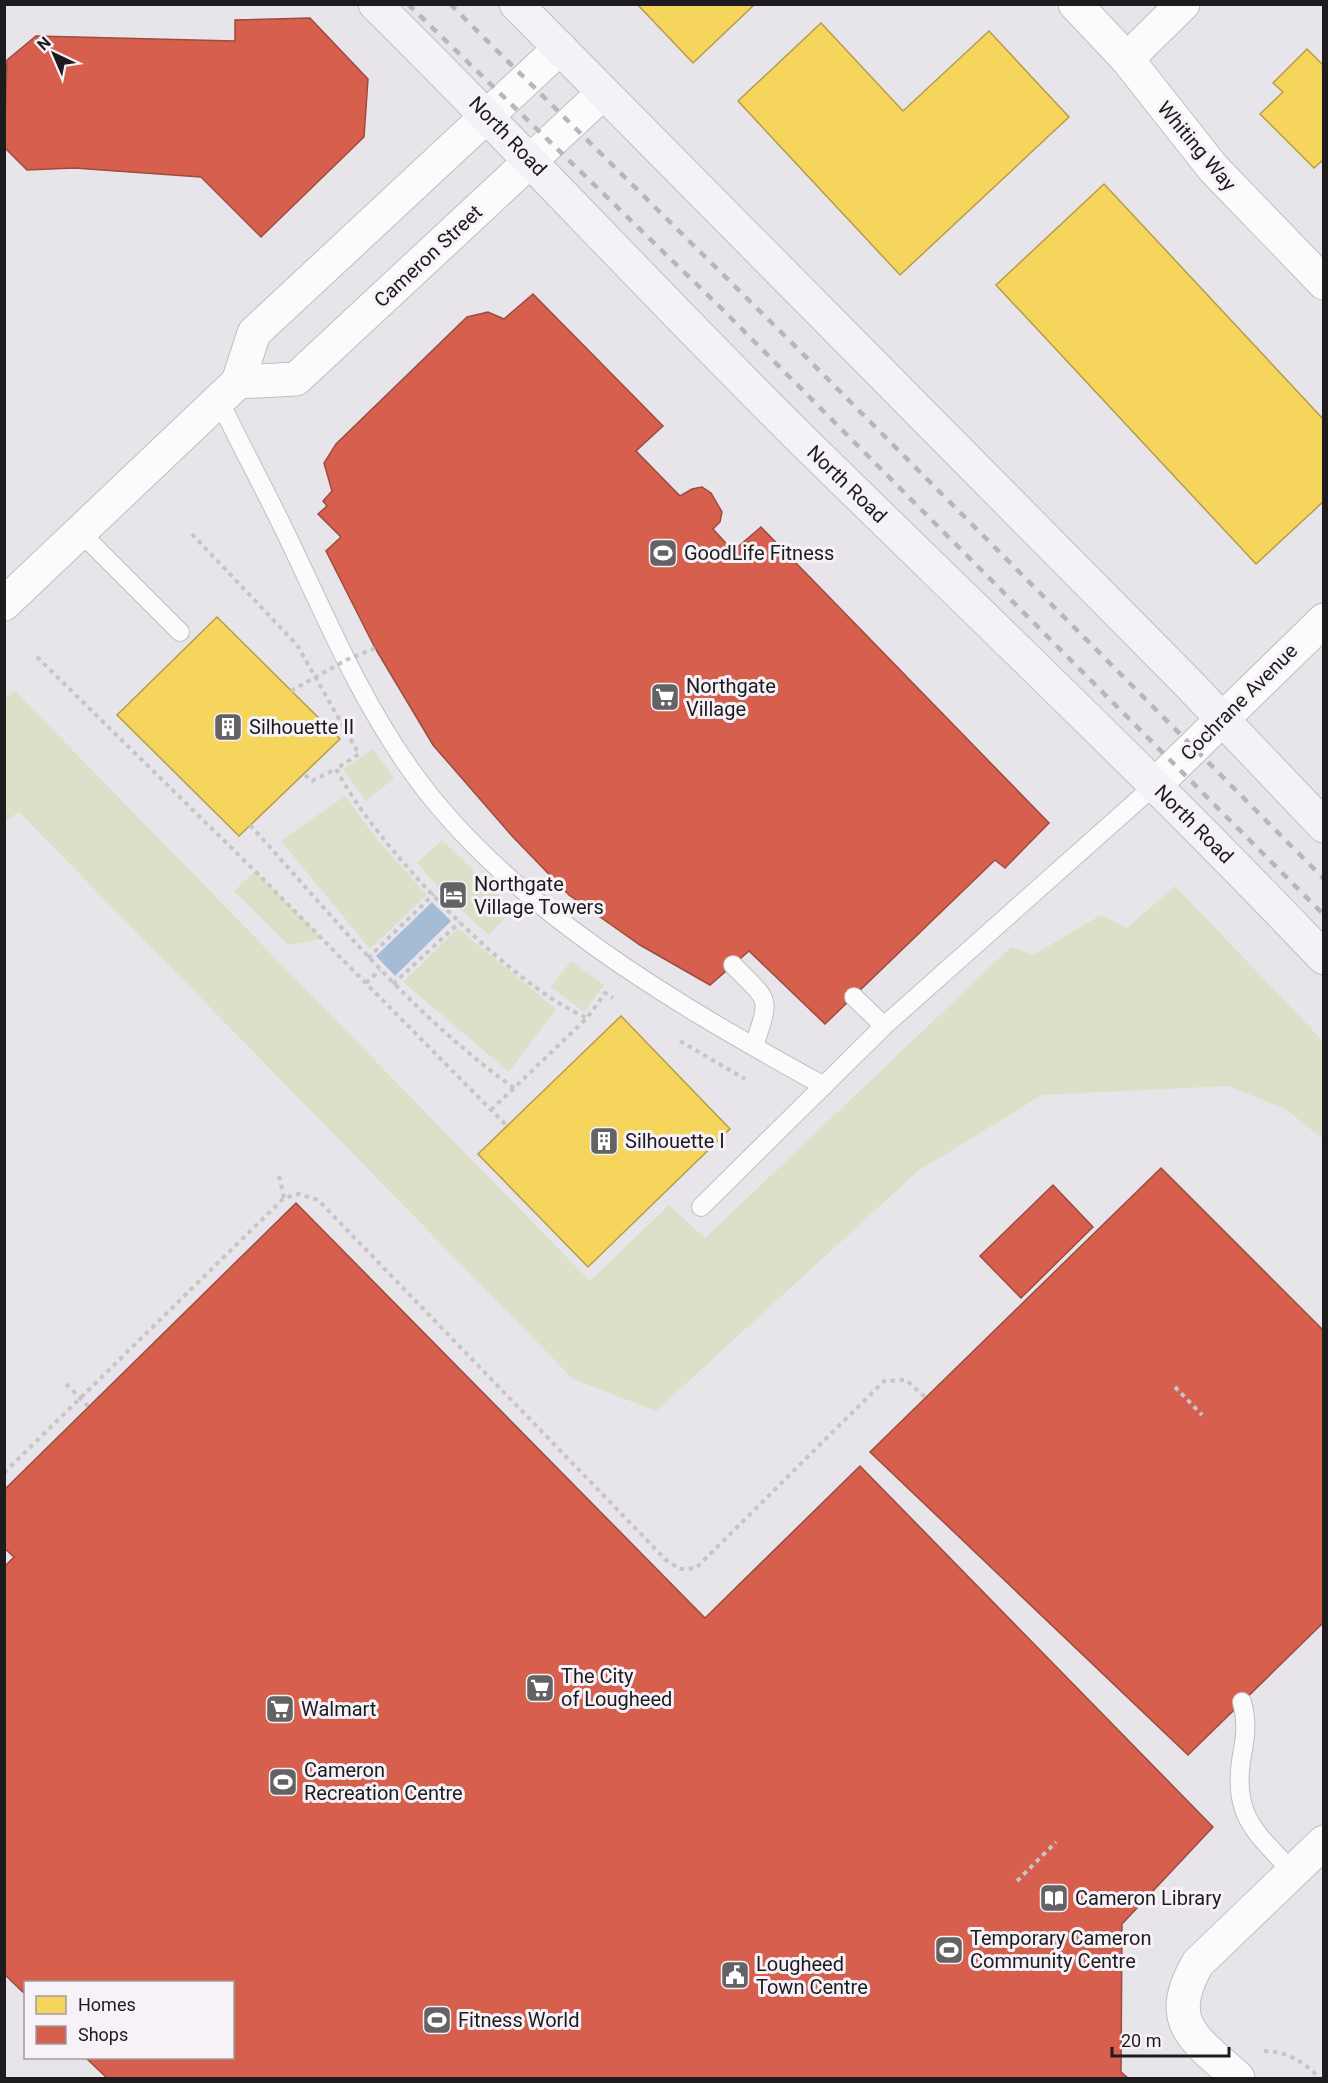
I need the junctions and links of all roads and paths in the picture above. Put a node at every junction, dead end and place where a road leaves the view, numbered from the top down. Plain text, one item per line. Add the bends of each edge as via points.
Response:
1 (375, 4) edge
2 (516, 4) edge
3 (1075, 4) edge
4 (1183, 4) edge
5 (560, 48) junction
6 (1127, 59) junction
7 (602, 94) junction
8 (488, 115) junction
9 (532, 160) junction
10 (1323, 283) edge
11 (229, 391) junction
12 (80, 532) junction
13 (192, 534) dead end
14 (4, 604) edge
15 (1323, 620) edge
16 (180, 632) dead end
17 (375, 648) dead end
18 (38, 657) dead end
19 (346, 660) junction
20 (315, 677) junction
21 (291, 691) dead end
22 (1221, 719) junction
23 (336, 769) junction
24 (305, 775) dead end
25 (1155, 785) junction
26 (250, 825) dead end
27 (1323, 826) edge
28 (434, 894) junction
29 (460, 922) junction
30 (368, 958) junction
31 (1323, 958) edge
32 (733, 965) dead end
33 (380, 970) junction
34 (366, 983) junction
35 (393, 984) junction
36 (605, 993) dead end
37 (854, 997) dead end
38 (587, 1018) junction
39 (884, 1026) junction
40 (754, 1046) junction
41 (824, 1086) junction
42 (514, 1088) junction
43 (491, 1110) junction
44 (507, 1126) dead end
45 (279, 1176) dead end
46 (284, 1198) junction
47 (701, 1207) dead end
48 (66, 1384) dead end
49 (1175, 1387) dead end
50 (80, 1398) junction
51 (926, 1398) dead end
52 (89, 1407) dead end
53 (1202, 1415) dead end
54 (4, 1473) edge
55 (1242, 1702) dead end
56 (1056, 1842) dead end
57 (1323, 1842) edge
58 (1293, 1872) junction
59 (1017, 1881) dead end
60 (1238, 2079) edge

1 - 8 main road, North Road
2 - 5 main road
3 - 6 street, Whiting Way
4 - 6 street
5 - 7 main road
5 - 8 street
6 - 10 street, Whiting Way via 1213,168
7 - 9 street, Cameron Street
7 - 22 main road
8 - 9 main road, North Road
8 - 11 street via 254,333
9 - 11 street, Cameron Street via 296,379
9 - 25 main road, North Road via 793,431
11 - 12 street
11 - 19 lane via 281,523
12 - 14 street
12 - 16 lane
13 - 20 path via 297,645
15 - 22 street, Cochrane Avenue
17 - 19 path, bridge
18 - 34 path
19 - 20 path, bridge
19 - 40 lane via 364,700 411,771 474,845 552,916
20 - 21 path, bridge
20 - 23 path via 359,754
22 - 25 street, Cochrane Avenue
22 - 27 main road
23 - 24 path via 312,781
23 - 28 path via 385,839
25 - 31 main road, North Road
25 - 39 lane
26 - 30 path
28 - 29 path
28 - 30 path
29 - 35 path
29 - 38 path via 503,962 566,1009
30 - 33 path
32 - 40 lane via 764,997 766,1006
33 - 34 path
33 - 35 path
34 - 43 path
35 - 42 path
36 - 38 path
37 - 39 lane
38 - 42 path
39 - 41 lane
40 - 41 lane
41 - 47 lane
42 - 43 path
43 - 44 path
45 - 46 path
46 - 50 path
46 - 51 path via 299,1194 318,1200 666,1560 680,1569 696,1568 884,1381 906,1380
48 - 50 path
49 - 53 path
50 - 52 path
50 - 54 path
55 - 58 lane via 1248,1722 1238,1787 1244,1811 1257,1834
56 - 59 path
57 - 58 street
58 - 60 street via 1198,1963 1185,1986 1182,2008 1186,2025

